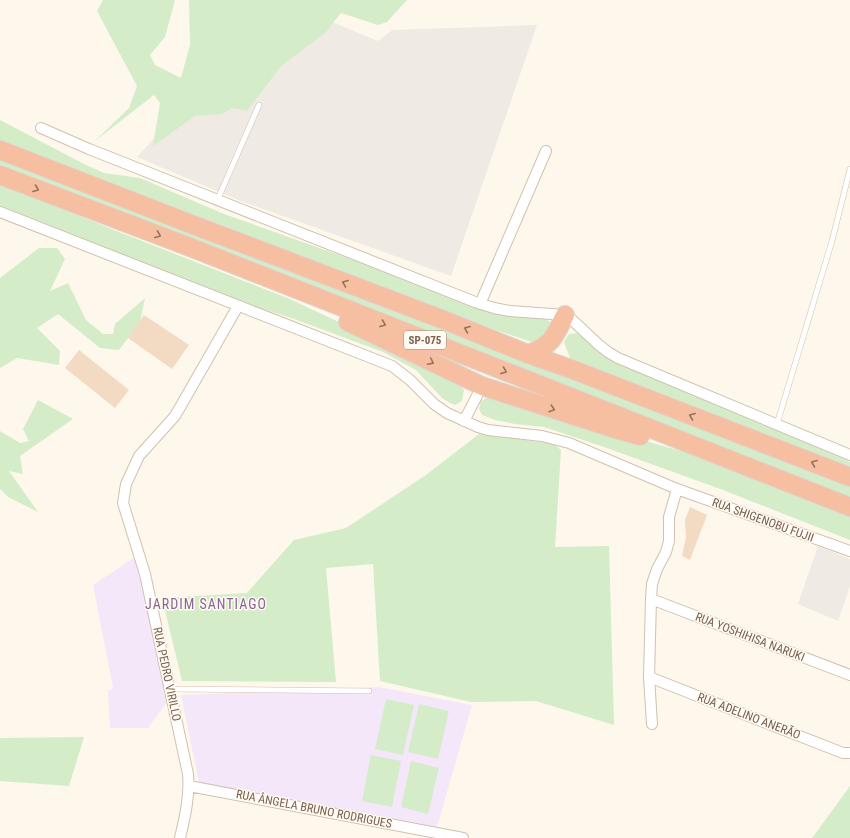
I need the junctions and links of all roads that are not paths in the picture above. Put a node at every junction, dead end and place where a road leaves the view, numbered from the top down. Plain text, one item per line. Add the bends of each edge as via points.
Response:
1 (259, 105) dead end
2 (41, 128) dead end
3 (0, 150) edge
4 (546, 151) dead end
5 (850, 169) edge
6 (0, 175) edge
7 (217, 201) junction
8 (0, 212) edge
9 (272, 280) junction
10 (480, 304) junction
11 (238, 306) junction
12 (568, 316) junction
13 (528, 354) junction
14 (571, 369) junction
15 (482, 386) junction
16 (464, 421) junction
17 (777, 424) junction
18 (850, 455) edge
19 (726, 459) junction
20 (850, 477) edge
21 (677, 488) junction
22 (850, 507) edge
23 (850, 551) edge
24 (651, 599) junction
25 (850, 675) edge
26 (648, 677) junction
27 (170, 689) junction
28 (369, 691) dead end
29 (652, 724) dead end
30 (850, 753) edge
31 (189, 786) junction
32 (180, 838) edge
33 (463, 838) edge

1 - 7 lane
2 - 7 street
13 -> 3 highway, SP-075
4 - 10 street
5 - 17 lane via 832,241
6 -> 9 highway, SP-075
7 - 10 street
8 - 11 street, RUA SHIGENOBU FUJII
9 -> 15 highway via 318,307
9 -> 19 highway, SP-075
10 - 12 street via 510,312
11 - 16 street, RUA SHIGENOBU FUJII via 392,366 434,404
11 - 27 street, RUA PEDRO VIRILLO via 175,416 139,456 126,484 123,503 145,574
12 - 13 highway via 549,343 540,350
12 - 14 highway via 560,345 562,356
12 - 17 street via 599,345 618,358
13 - 14 highway, SP-075
20 -> 14 highway, SP-075
15 - 16 street
15 -> 19 highway via 609,427
16 - 21 street, RUA SHIGENOBU FUJII via 483,429 542,436 569,443
17 - 18 street
19 - 22 highway, SP-075
21 - 23 street, RUA SHIGENOBU FUJII
21 - 24 street via 669,517 669,541 652,584
24 - 25 street, RUA YOSHIHISA NARUKI
24 - 26 street
26 - 29 street
26 - 30 street, RUA ADELINO ANERÃO via 843,753
27 - 28 lane
27 - 31 street, RUA PEDRO VIRILLO
31 - 32 street, RUA PEDRO VIRILLO
31 - 33 street, RUA ÂNGELA BRUNO RODRIGUES

